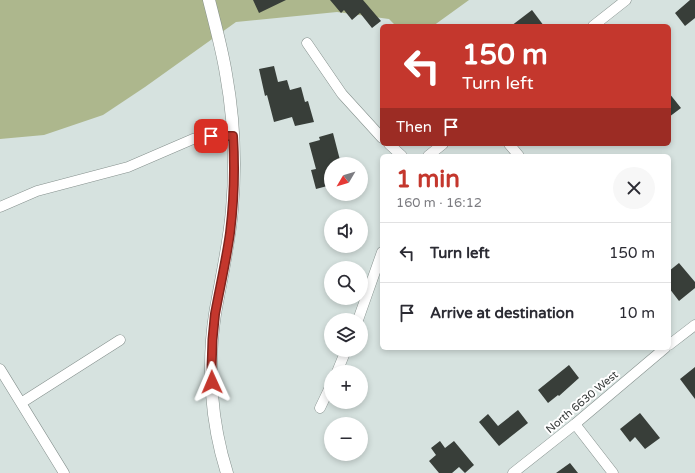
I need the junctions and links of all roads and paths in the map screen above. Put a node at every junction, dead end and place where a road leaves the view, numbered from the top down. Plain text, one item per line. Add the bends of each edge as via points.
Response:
1 (209, 0) edge
2 (626, 0) edge
3 (596, 24) edge
4 (307, 43) dead end
5 (233, 136) junction
6 (380, 136) edge
7 (391, 146) edge
8 (440, 146) edge
9 (511, 146) edge
10 (400, 154) edge
11 (430, 154) edge
12 (517, 154) edge
13 (0, 207) edge
14 (380, 258) edge
15 (360, 313) edge
16 (695, 325) edge
17 (120, 340) dead end
18 (671, 340) edge
19 (663, 350) edge
20 (0, 369) edge
21 (324, 400) edge
22 (21, 403) junction
23 (320, 408) dead end
24 (575, 424) junction
25 (64, 473) edge
26 (227, 473) edge
27 (513, 473) edge
28 (613, 473) edge

1 - 5 street via 226,72
2 - 3 street
4 - 6 street via 342,94
5 - 13 street via 193,139 128,167 44,189
5 - 26 street via 232,216 215,316 211,361 215,421
7 - 10 street
8 - 11 street
9 - 12 street
14 - 15 street
16 - 18 street
17 - 22 street
19 - 24 street, North 6630 West
20 - 22 street
21 - 23 street
22 - 25 street
24 - 27 street, North 6630 West
24 - 28 street

